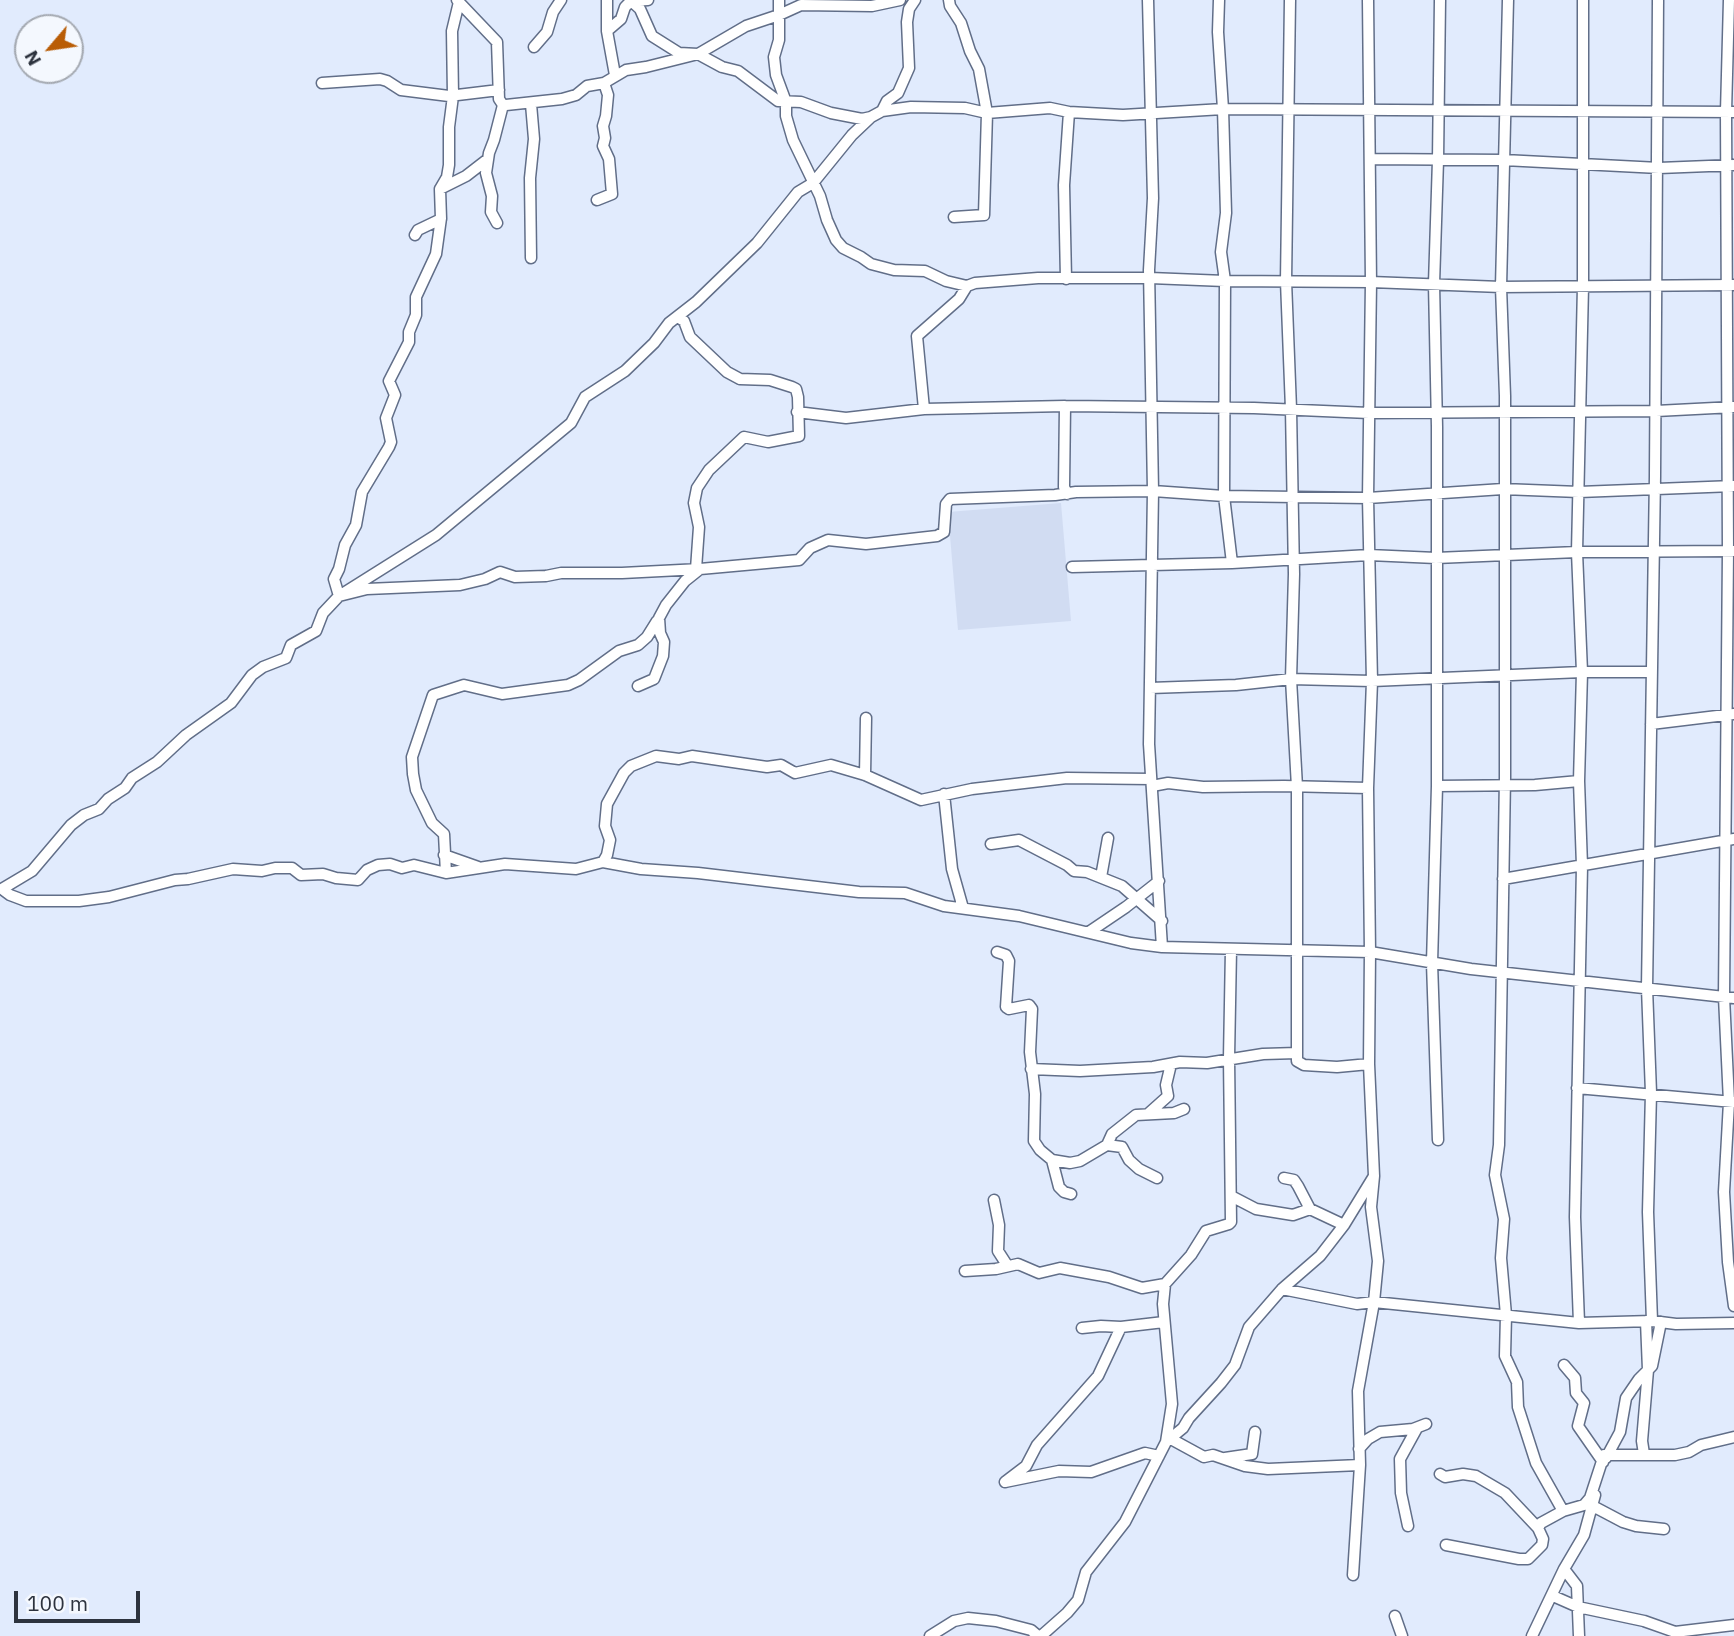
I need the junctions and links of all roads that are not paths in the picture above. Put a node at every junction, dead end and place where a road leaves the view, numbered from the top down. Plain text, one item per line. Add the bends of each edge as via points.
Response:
1 (561, 0) edge
2 (607, 0) edge
3 (648, 0) edge
4 (779, 0) edge
5 (900, 0) edge
6 (915, 0) edge
7 (949, 0) edge
8 (1148, 0) edge
9 (1219, 0) edge
10 (1290, 0) edge
11 (1368, 0) edge
12 (1440, 0) edge
13 (1508, 0) edge
14 (1583, 0) edge
15 (1658, 0) edge
16 (1729, 0) edge
17 (458, 1) edge
18 (631, 1) edge
19 (779, 15) junction
20 (607, 31) junction
21 (534, 47) dead end
22 (698, 54) junction
23 (615, 75) junction
24 (322, 83) dead end
25 (604, 83) junction
26 (499, 90) junction
27 (453, 96) junction
28 (531, 104) junction
29 (503, 105) junction
30 (783, 105) junction
31 (1223, 109) junction
32 (1290, 110) junction
33 (1369, 110) junction
34 (1439, 110) junction
35 (1504, 110) junction
36 (1584, 110) junction
37 (883, 111) junction
38 (1150, 111) junction
39 (1657, 111) junction
40 (1069, 112) junction
41 (1730, 112) edge
42 (987, 113) junction
43 (871, 117) junction
44 (488, 159) junction
45 (1370, 159) junction
46 (1438, 160) junction
47 (1504, 160) junction
48 (1584, 164) junction
49 (1730, 165) edge
50 (1659, 168) junction
51 (813, 183) junction
52 (440, 189) junction
53 (597, 200) dead end
54 (954, 217) dead end
55 (441, 218) junction
56 (497, 223) dead end
57 (415, 235) dead end
58 (531, 258) dead end
59 (1150, 278) junction
60 (1066, 279) junction
61 (1225, 281) junction
62 (1286, 281) junction
63 (1371, 282) junction
64 (1434, 284) junction
65 (1731, 285) edge
66 (967, 286) junction
67 (1583, 286) junction
68 (1656, 286) junction
69 (1501, 287) junction
70 (677, 317) junction
71 (1065, 406) junction
72 (1152, 406) junction
73 (924, 408) junction
74 (1225, 408) junction
75 (1730, 408) edge
76 (1291, 409) junction
77 (1505, 411) junction
78 (1580, 411) junction
79 (1656, 411) junction
80 (797, 412) junction
81 (1436, 412) junction
82 (1369, 413) junction
83 (1730, 486) edge
84 (1503, 489) junction
85 (1655, 489) junction
86 (1153, 491) junction
87 (1579, 492) junction
88 (1437, 493) junction
89 (1067, 494) junction
90 (1224, 496) junction
91 (1292, 496) junction
92 (1368, 498) junction
93 (1731, 551) edge
94 (1577, 552) junction
95 (1654, 552) junction
96 (1369, 555) junction
97 (1503, 556) junction
98 (1293, 558) junction
99 (1436, 558) junction
100 (1232, 563) junction
101 (1150, 565) junction
102 (1072, 567) dead end
103 (698, 569) junction
104 (339, 596) junction
105 (659, 618) junction
106 (1582, 672) junction
107 (1650, 672) junction
108 (1503, 677) junction
109 (1437, 678) junction
110 (1292, 679) junction
111 (1372, 681) junction
112 (638, 686) dead end
113 (1150, 688) junction
114 (1730, 715) edge
115 (866, 718) dead end
116 (1651, 724) junction
117 (865, 775) junction
118 (1579, 781) junction
119 (1151, 783) junction
120 (1437, 786) junction
121 (1504, 786) junction
122 (1297, 787) junction
123 (1368, 789) junction
124 (944, 794) junction
125 (1108, 838) dead end
126 (1730, 840) edge
127 (991, 844) dead end
128 (444, 855) junction
129 (1650, 855) junction
130 (603, 862) junction
131 (1582, 866) junction
132 (478, 867) junction
133 (435, 869) junction
134 (446, 873) junction
135 (1101, 877) junction
136 (1503, 879) junction
137 (1158, 881) junction
138 (1137, 899) junction
139 (963, 908) junction
140 (1162, 921) junction
141 (1089, 932) junction
142 (1163, 947) junction
143 (1231, 949) junction
144 (1297, 950) junction
145 (997, 952) dead end
146 (1370, 952) junction
147 (1432, 963) junction
148 (1502, 972) junction
149 (1579, 980) junction
150 (1647, 988) junction
151 (1729, 998) edge
152 (1370, 1034) junction
153 (1297, 1053) junction
154 (1229, 1058) junction
155 (1370, 1063) junction
156 (1171, 1064) junction
157 (1350, 1066) junction
158 (1031, 1069) junction
159 (1577, 1088) junction
160 (1651, 1093) junction
161 (1731, 1102) edge
162 (1184, 1109) dead end
163 (1149, 1113) junction
164 (1438, 1140) dead end
165 (1107, 1145) junction
166 (1052, 1160) junction
167 (1374, 1176) junction
168 (1157, 1178) dead end
169 (1284, 1178) dead end
170 (1071, 1194) dead end
171 (1231, 1196) junction
172 (994, 1200) dead end
173 (1310, 1209) junction
174 (1344, 1225) junction
175 (1007, 1265) junction
176 (965, 1271) dead end
177 (1165, 1284) junction
178 (1282, 1289) junction
179 (1374, 1301) junction
180 (1734, 1306) edge
181 (1506, 1315) junction
182 (1650, 1321) junction
183 (1164, 1322) junction
184 (1579, 1323) junction
185 (1734, 1323) edge
186 (1121, 1327) junction
187 (1082, 1328) dead end
188 (1564, 1365) dead end
189 (1648, 1370) junction
190 (1255, 1432) dead end
191 (1364, 1437) junction
192 (1734, 1437) edge
193 (1168, 1440) junction
194 (1642, 1441) junction
195 (1626, 1454) junction
196 (1644, 1454) junction
197 (1159, 1456) junction
198 (1224, 1458) junction
199 (1604, 1459) junction
200 (1360, 1465) junction
201 (1440, 1474) dead end
202 (1589, 1503) junction
203 (1563, 1511) junction
204 (1408, 1526) dead end
205 (1538, 1528) junction
206 (1664, 1529) dead end
207 (1446, 1545) dead end
208 (1564, 1569) junction
209 (1353, 1575) dead end
210 (1553, 1596) junction
211 (1578, 1607) junction
212 (1395, 1616) dead end
213 (1734, 1625) edge
214 (930, 1636) edge
215 (1039, 1636) edge
216 (1402, 1636) edge
217 (1532, 1636) edge
218 (1579, 1636) edge

1 - 21 street via 547,32
2 - 20 street
3 - 18 street
4 - 19 street
5 - 19 street via 872,6 801,5
6 - 37 street via 907,22 909,68 898,93
7 - 42 street via 979,69
8 - 38 street
9 - 31 street
10 - 32 street
11 - 33 street
12 - 34 street
13 - 35 street
14 - 36 street
15 - 39 street
16 - 41 street
17 - 26 street via 497,42
17 - 27 street via 452,31
18 - 20 street
18 - 22 street via 640,9 652,36 679,53
19 - 22 street via 746,26
19 - 30 street via 774,57
20 - 23 street
22 - 23 street
22 - 30 street via 738,71
23 - 25 street
24 - 27 street via 380,79 401,90
25 - 28 street via 587,86 562,100
25 - 53 street via 608,95 603,146 609,159 612,194
26 - 27 street
26 - 29 street
27 - 52 street via 447,177
28 - 29 street
28 - 58 street
29 - 44 street
30 - 43 street via 801,103 862,120
30 - 51 street
31 - 32 street
31 - 38 street
31 - 61 street via 1226,213 1221,252
32 - 33 street
32 - 62 street
33 - 34 street
33 - 45 street
34 - 35 street
34 - 46 street
35 - 36 street
35 - 47 street
36 - 39 street
36 - 48 street
37 - 42 street via 951,107
37 - 43 street
38 - 40 street via 1123,115
38 - 59 street
39 - 41 street
39 - 50 street
40 - 42 street via 1050,108
40 - 60 street via 1064,185
41 - 49 street
42 - 54 street via 984,215
43 - 51 street
44 - 52 street
44 - 56 street via 491,212
45 - 46 street
45 - 63 street
46 - 47 street
46 - 64 street
47 - 48 street
47 - 69 street
48 - 50 street
48 - 67 street
49 - 50 street
49 - 65 street
50 - 68 street
51 - 66 street via 843,248 871,264 925,271
51 - 70 street via 798,192 757,243
52 - 55 street
55 - 57 street
55 - 104 street via 436,254 416,297 409,342 390,377 395,395 386,418 391,442 362,492 356,525 334,579
59 - 60 street
59 - 61 street
59 - 72 street
60 - 66 street
61 - 62 street
61 - 74 street
62 - 63 street
62 - 76 street
63 - 64 street
63 - 82 street
64 - 69 street
64 - 81 street
65 - 68 street
65 - 75 street
66 - 73 street via 959,299 917,336
67 - 68 street
67 - 69 street
67 - 78 street
68 - 79 street
69 - 77 street
70 - 80 street via 684,320 690,337 727,372 740,379 770,380 796,389
70 - 104 street via 625,371 585,397 571,423 523,464 419,548
71 - 72 street
71 - 73 street
71 - 89 street
72 - 74 street
72 - 86 street
73 - 80 street via 846,418
74 - 76 street
74 - 90 street
75 - 79 street
75 - 83 street
76 - 82 street
76 - 91 street
77 - 78 street
77 - 81 street
77 - 84 street
78 - 79 street
78 - 87 street
79 - 85 street
80 - 103 street via 799,436 768,442 744,437 698,488 694,503 699,527
81 - 82 street
81 - 88 street
82 - 92 street
83 - 85 street
83 - 93 street
84 - 87 street
84 - 88 street
84 - 97 street
85 - 87 street
85 - 95 street
86 - 89 street
86 - 90 street
86 - 101 street
87 - 94 street
88 - 92 street
88 - 99 street
89 - 103 street via 950,499 944,532 937,536 866,544 828,540 810,548 799,560
90 - 91 street
90 - 100 street
91 - 92 street
91 - 98 street
92 - 96 street
93 - 95 street
93 - 114 street
94 - 95 street
94 - 97 street
94 - 106 street
95 - 107 street
96 - 98 street
96 - 99 street
96 - 111 street
97 - 99 street
97 - 108 street
98 - 100 street
98 - 110 street
99 - 109 street
100 - 101 street
101 - 102 street
101 - 113 street
103 - 104 street via 515,577 500,572 460,585 367,589
103 - 105 street
104 - 133 street via 323,613 316,631 291,645 286,659 252,675 231,703 132,778 99,809 71,825 32,871 2,889 26,901 79,901 233,869 292,868 299,875 358,880 378,865
105 - 112 street via 663,656 653,679
105 - 128 street via 638,645 619,651 568,685 502,694 464,685 433,695 412,757 412,774 432,823 444,834
106 - 107 street
106 - 108 street
106 - 118 street
107 - 116 street
108 - 109 street
108 - 121 street
109 - 111 street
109 - 120 street
110 - 111 street
110 - 113 street
110 - 122 street
111 - 123 street
113 - 119 street
114 - 116 street
114 - 126 street
115 - 117 street
116 - 129 street
117 - 124 street via 919,800
117 - 130 street via 831,765 799,773 781,765 656,756 631,766 607,804 605,826 610,840
118 - 121 street
118 - 131 street
119 - 122 street
119 - 124 street via 1067,779
119 - 137 street
120 - 121 street
120 - 147 street
121 - 136 street
122 - 123 street
122 - 144 street
123 - 146 street
124 - 139 street via 952,869
125 - 135 street
126 - 129 street
126 - 151 street
127 - 135 street via 1019,840 1074,871
128 - 132 street
128 - 133 street
128 - 134 street
129 - 131 street
129 - 150 street
130 - 132 street via 576,869 505,864
130 - 139 street via 859,892 905,893
131 - 136 street
131 - 149 street
132 - 134 street
133 - 134 street
135 - 138 street
136 - 148 street
137 - 138 street
137 - 140 street
138 - 140 street
138 - 141 street
139 - 141 street
140 - 142 street
141 - 142 street
142 - 143 street
143 - 144 street
143 - 154 street
144 - 146 street
144 - 153 street
145 - 158 street via 1009,961 1006,1007 1029,1005 1032,1009
146 - 147 street
146 - 152 street
147 - 148 street
147 - 164 street
148 - 149 street
148 - 181 street via 1496,1175 1504,1219
149 - 150 street
149 - 159 street
150 - 151 street
150 - 160 street
151 - 161 street
152 - 155 street
152 - 157 street via 1362,1057
153 - 154 street
153 - 157 street via 1297,1061 1304,1065
154 - 156 street
154 - 171 street
155 - 157 street
155 - 167 street
156 - 158 street via 1108,1070
156 - 163 street via 1168,1096
158 - 166 street via 1034,1141
159 - 160 street
159 - 184 street
160 - 161 street
160 - 182 street
161 - 180 street via 1725,1141 1725,1221
162 - 163 street
163 - 165 street via 1130,1118
165 - 166 street via 1080,1161
165 - 168 street via 1122,1147 1139,1169
166 - 170 street via 1061,1190
167 - 174 street
167 - 179 street via 1371,1207 1378,1261
169 - 173 street via 1294,1180
171 - 173 street via 1256,1209 1293,1216
171 - 177 street via 1230,1223 1206,1231
172 - 175 street via 998,1251
173 - 174 street
174 - 178 street via 1320,1256
175 - 176 street
175 - 177 street via 1018,1264 1039,1273 1060,1268 1142,1288
177 - 183 street
178 - 179 street via 1345,1302
178 - 193 street via 1249,1327 1236,1365
179 - 181 street
179 - 191 street via 1358,1391
181 - 184 street
181 - 203 street via 1505,1356 1517,1382 1518,1406 1536,1462
182 - 184 street
182 - 185 street
182 - 189 street
182 - 189 street via 1656,1351
183 - 186 street
183 - 193 street via 1172,1404
186 - 187 street
186 - 197 street via 1098,1376 1037,1445 1026,1466 1005,1482 1059,1471 1091,1472 1145,1453
188 - 199 street via 1575,1378 1576,1393 1584,1403 1578,1426
189 - 194 street
189 - 199 street via 1626,1398 1620,1432
190 - 198 street via 1252,1454
191 - 200 street
191 - 204 street via 1422,1426 1399,1459
192 - 196 street via 1675,1455
193 - 197 street
193 - 198 street via 1198,1456
194 - 195 street
194 - 196 street
195 - 196 street
195 - 199 street
197 - 215 street via 1125,1522 1086,1572 1078,1600
198 - 200 street via 1268,1469
199 - 202 street
200 - 209 street
201 - 205 street via 1482,1480 1505,1493
202 - 203 street
202 - 206 street via 1623,1522
202 - 208 street via 1584,1535
203 - 205 street
205 - 207 street via 1542,1545 1528,1559
208 - 210 street
208 - 211 street via 1577,1586
210 - 211 street
210 - 217 street
211 - 213 street via 1675,1632
211 - 218 street
212 - 216 street
214 - 215 street via 968,1618 996,1621

